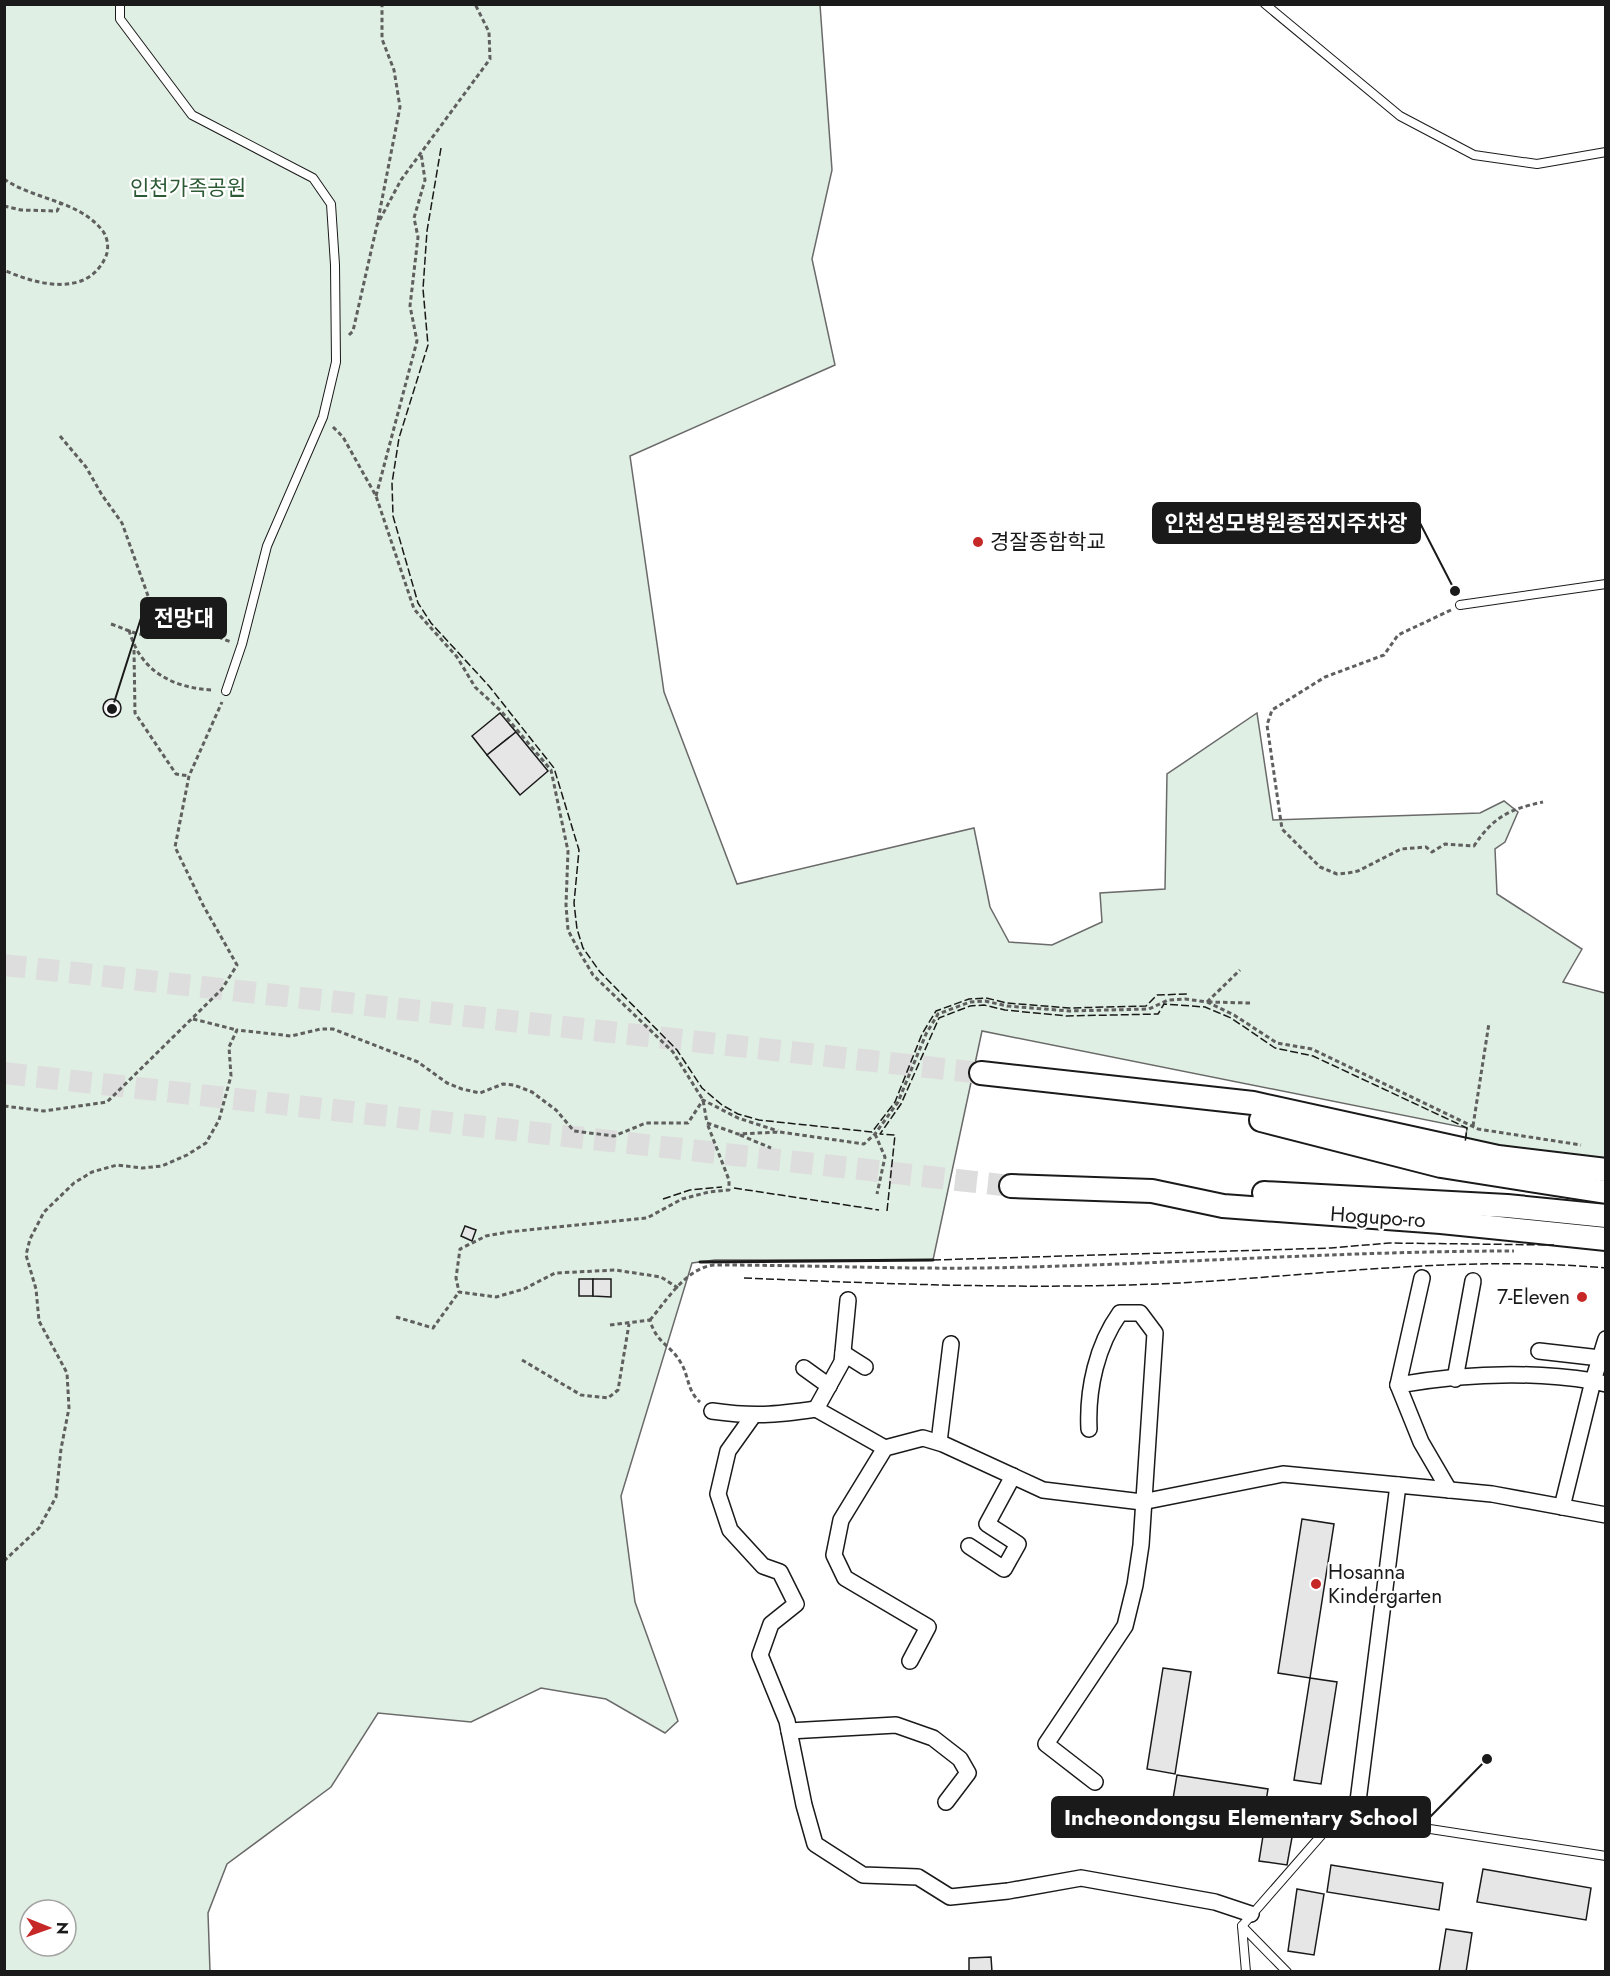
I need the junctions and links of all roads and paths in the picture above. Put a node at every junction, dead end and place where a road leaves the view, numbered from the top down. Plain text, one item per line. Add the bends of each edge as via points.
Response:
1 (120, 4) edge
2 (382, 4) edge
3 (475, 4) edge
4 (1265, 4) edge
5 (1605, 152) edge
6 (421, 153) junction
7 (4, 179) edge
8 (61, 203) junction
9 (4, 206) edge
10 (377, 225) junction
11 (4, 270) edge
12 (336, 347) junction
13 (323, 417) junction
14 (60, 436) dead end
15 (376, 496) junction
16 (1605, 584) edge
17 (1460, 605) joint
18 (165, 617) junction
19 (111, 624) dead end
20 (129, 630) junction
21 (242, 644) junction
22 (134, 648) junction
23 (226, 691) junction
24 (189, 776) junction
25 (1543, 802) dead end
26 (1240, 970) dead end
27 (1207, 1002) junction
28 (1250, 1003) dead end
29 (192, 1018) junction
30 (1489, 1023) dead end
31 (237, 1030) junction
32 (981, 1073) tunnel mouth
33 (1160, 1094) junction
34 (703, 1100) junction
35 (4, 1106) edge
36 (707, 1123) junction
37 (1473, 1126) junction
38 (780, 1132) junction
39 (738, 1134) junction
40 (875, 1134) junction
41 (1582, 1146) dead end
42 (771, 1148) dead end
43 (1605, 1170) edge
44 (1011, 1186) tunnel mouth
45 (1152, 1191) junction
46 (1605, 1192) edge
47 (877, 1194) dead end
48 (1605, 1216) edge
49 (1605, 1239) edge
50 (1516, 1251) dead end
51 (1422, 1278) dead end
52 (1473, 1281) dead end
53 (678, 1288) junction
54 (459, 1292) junction
55 (848, 1300) dead end
56 (396, 1317) dead end
57 (650, 1320) junction
58 (629, 1324) junction
59 (610, 1325) dead end
60 (1605, 1340) edge
61 (951, 1344) dead end
62 (1539, 1351) dead end
63 (843, 1353) junction
64 (1600, 1358) junction
65 (522, 1360) dead end
66 (865, 1367) dead end
67 (804, 1368) dead end
68 (1455, 1379) junction
69 (1599, 1383) edge
70 (1398, 1385) junction
71 (829, 1386) junction
72 (816, 1409) junction
73 (712, 1411) joint
74 (753, 1416) junction
75 (1089, 1429) dead end
76 (939, 1442) junction
77 (885, 1448) junction
78 (1013, 1476) junction
79 (1398, 1485) junction
80 (1449, 1490) junction
81 (1142, 1502) junction
82 (1562, 1507) junction
83 (1605, 1515) edge
84 (969, 1546) dead end
85 (4, 1561) edge
86 (910, 1661) dead end
87 (789, 1731) junction
88 (1095, 1782) dead end
89 (946, 1802) dead end
90 (1356, 1817) junction
91 (1605, 1857) edge
92 (1247, 1920) junction
93 (1246, 1971) edge
94 (1287, 1971) edge

1 - 12 lane via 120,19 192,115 313,178 331,204
2 - 10 path via 382,39 394,70 400,107
3 - 6 path via 489,32 490,59
4 - 5 lane via 1400,116 1474,154 1537,164
6 - 10 path
6 - 15 path via 425,180 414,218 418,237 410,306 417,341
7 - 8 path
8 - 9 path via 57,211
8 - 11 path via 104,231 109,249 100,270 80,281 49,286
10 - 12 path via 353,331
12 - 13 lane
13 - 15 path via 343,437
13 - 21 lane via 267,546
14 - 18 path via 86,467 122,523 147,598 157,613
15 - 34 path via 414,609 457,657 476,687 551,770 568,851 568,930 580,953 593,975 673,1052
16 - 17 lane
17 - 25 path via 1398,635 1384,655 1325,677 1272,710 1267,740 1282,829 1320,867 1337,874 1348,873 1401,849 1426,847 1432,852 1445,844 1474,846 1489,824 1517,808
18 - 20 path via 160,628 150,635
18 - 21 path via 224,641
19 - 20 path
20 - 22 path
21 - 23 lane
22 - 23 path via 147,665 176,685
22 - 24 path via 135,713 176,774
23 - 24 path
24 - 29 path via 175,847 237,965 222,989
26 - 27 path
27 - 28 path
27 - 37 path via 1277,1043 1312,1049
27 - 40 path via 1168,1000 1149,1009 1069,1011 985,1001 938,1014 898,1102
29 - 31 path
29 - 35 path via 107,1102 45,1111
30 - 37 path
31 - 34 path via 291,1036 333,1029 418,1062 462,1089 480,1093 514,1084 556,1110 574,1131 614,1136 646,1123 688,1123
31 - 85 path via 229,1047 231,1076 219,1120 206,1143 162,1166 117,1165 92,1172 74,1183 44,1212 30,1239 26,1255 36,1289 39,1321 67,1373 69,1408 56,1497 39,1528
32 - 33 main road
33 - 43 main road via 1252,1103 1498,1157
33 - 46 main road via 1441,1166
34 - 36 path
34 - 38 path via 738,1118
36 - 39 path
36 - 54 path via 729,1180 729,1190 682,1199 647,1218 486,1236 460,1250 456,1278
37 - 41 path
38 - 39 path
38 - 40 path via 864,1144
39 - 42 path
40 - 47 path via 885,1157
44 - 45 main road, Hogupo-ro
45 - 48 main road, Hogupo-ro via 1472,1204
45 - 49 main road, Hogupo-ro via 1223,1206
50 - 53 path via 1389,1251 981,1268 714,1265 698,1270
51 - 70 street
52 - 68 street
53 - 54 path via 661,1277 615,1270 555,1273 524,1289 496,1297
53 - 57 path
54 - 56 path via 433,1328
55 - 63 street
57 - 58 path
57 - 73 path via 657,1338 682,1365 689,1388
58 - 59 path
58 - 65 path via 618,1390 608,1398 581,1395
60 - 64 street
61 - 76 street
62 - 64 street
63 - 66 street
63 - 71 street
64 - 69 street
67 - 71 street
68 - 69 street via 1552,1375
68 - 70 street
69 - 82 street
70 - 80 street via 1421,1442
71 - 72 street
72 - 74 street
72 - 77 street
73 - 74 street
74 - 87 street via 728,1451 718,1494 730,1530 763,1566 780,1572 796,1604 771,1624 760,1655
75 - 81 street via 1100,1347 1120,1312 1140,1313 1155,1333
76 - 77 street via 923,1437
76 - 78 street
77 - 86 street via 840,1521 834,1555 845,1578 928,1627
78 - 81 street via 1042,1490
78 - 84 street via 987,1524 1018,1544 1004,1569
79 - 80 street
79 - 81 street via 1283,1474
79 - 90 street
80 - 82 street
81 - 88 street via 1138,1564 1125,1626 1046,1744
82 - 83 street
87 - 89 street via 896,1725 933,1738 960,1759 968,1773
87 - 92 street via 815,1844 864,1875 918,1877 950,1897 1081,1878 1215,1902
90 - 91 lane
90 - 92 lane via 1340,1815
92 - 93 lane
92 - 94 lane

